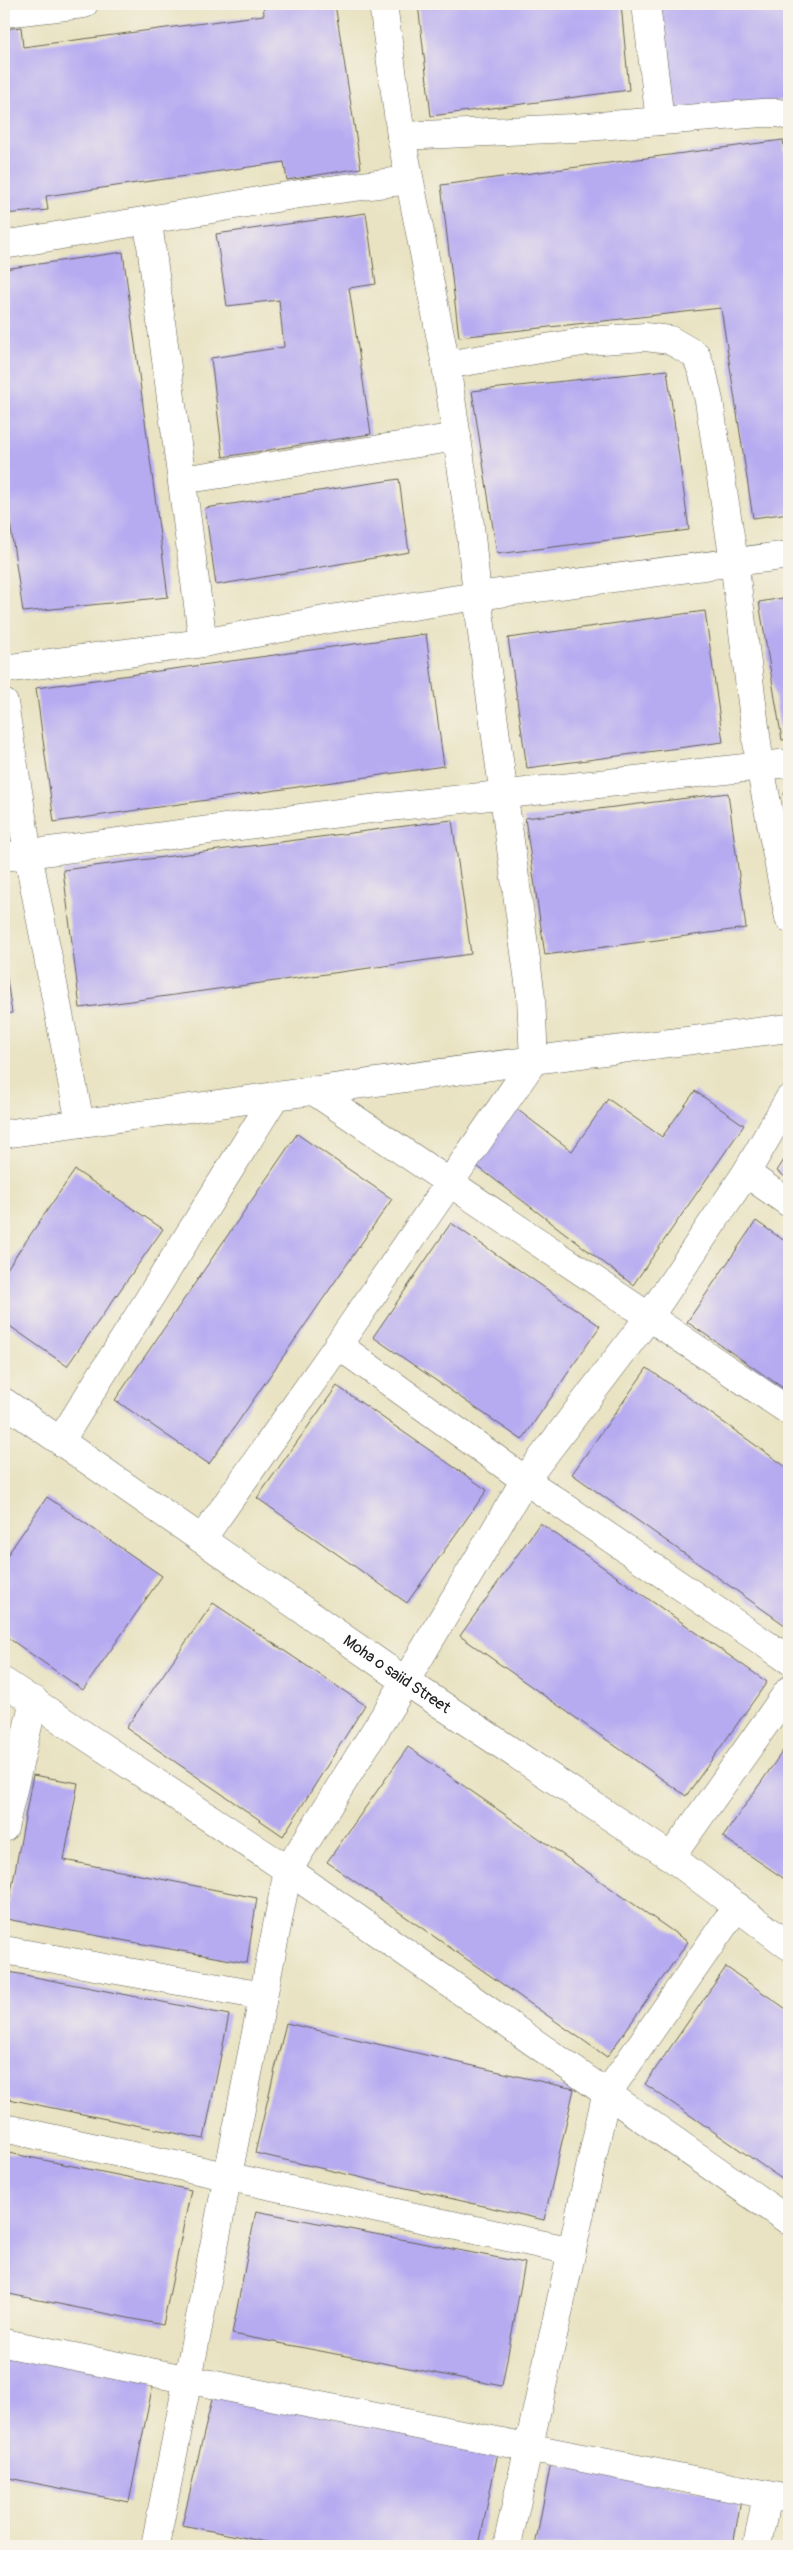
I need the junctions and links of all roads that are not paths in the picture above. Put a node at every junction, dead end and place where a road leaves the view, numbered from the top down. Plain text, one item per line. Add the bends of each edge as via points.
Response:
1 (84, 4) edge
2 (383, 4) edge
3 (646, 4) edge
4 (4, 13) edge
5 (789, 116) edge
6 (660, 121) junction
7 (401, 136) junction
8 (409, 180) junction
9 (148, 222) junction
10 (4, 245) edge
11 (446, 365) junction
12 (457, 437) junction
13 (182, 480) junction
14 (789, 555) edge
15 (734, 561) junction
16 (477, 596) junction
17 (203, 643) junction
18 (4, 669) edge
19 (4, 703) edge
20 (789, 763) edge
21 (760, 766) junction
22 (505, 793) junction
23 (16, 855) edge
24 (789, 918) edge
25 (789, 1028) edge
26 (534, 1060) junction
27 (312, 1090) junction
28 (276, 1095) junction
29 (789, 1099) edge
30 (80, 1123) junction
31 (4, 1134) edge
32 (746, 1173) junction
33 (449, 1182) junction
34 (789, 1203) edge
35 (649, 1317) junction
36 (338, 1345) junction
37 (4, 1402) edge
38 (789, 1411) edge
39 (61, 1440) junction
40 (525, 1480) junction
41 (202, 1539) junction
42 (789, 1660) edge
43 (404, 1680) junction
44 (4, 1682) edge
45 (789, 1690) edge
46 (34, 1700) junction
47 (4, 1828) edge
48 (671, 1858) junction
49 (288, 1870) junction
50 (736, 1906) junction
51 (789, 1946) edge
52 (4, 1950) edge
53 (263, 1996) junction
54 (606, 2095) junction
55 (4, 2128) edge
56 (228, 2176) junction
57 (789, 2221) edge
58 (572, 2251) junction
59 (4, 2343) edge
60 (188, 2380) junction
61 (529, 2448) junction
62 (778, 2497) edge
63 (155, 2546) edge
64 (507, 2546) edge
65 (757, 2546) edge

1 - 4 street
2 - 7 street
3 - 6 street
5 - 6 street via 762,113
6 - 7 street via 500,133
7 - 8 street
8 - 9 street via 299,194
8 - 11 street
9 - 10 street
9 - 13 street
11 - 12 street
11 - 15 street via 588,341 645,336 670,340 685,347 696,355 704,374
12 - 13 street
12 - 16 street
13 - 17 street
14 - 15 street
15 - 16 street
15 - 21 street
16 - 17 street
16 - 22 street
17 - 18 street
19 - 23 street
20 - 21 street
21 - 22 street
21 - 24 street
22 - 23 street
22 - 26 street via 531,997
23 - 30 street
25 - 26 street
26 - 27 street
26 - 33 street
27 - 28 street
27 - 33 street
28 - 30 street
28 - 39 street
29 - 32 street
30 - 31 street
32 - 34 street
32 - 35 street
33 - 35 street
33 - 36 street
35 - 38 street
35 - 40 street
36 - 40 street
36 - 41 street
37 - 39 street, Moha o saiid Street
39 - 41 street, Moha o saiid Street
40 - 42 street
40 - 43 street
41 - 43 street, Moha o saiid Street
43 - 48 street, Moha o saiid Street
43 - 49 street
44 - 46 street
45 - 48 street
46 - 47 street
46 - 49 street
48 - 50 street, Moha o saiid Street
49 - 53 street
49 - 54 street
50 - 51 street, Moha o saiid Street
50 - 54 street
52 - 53 street
53 - 56 street
54 - 57 street
54 - 58 street
55 - 56 street
56 - 58 street
56 - 60 street
58 - 61 street
59 - 60 street
60 - 61 street
60 - 63 street
61 - 62 street
61 - 64 street
62 - 65 street

